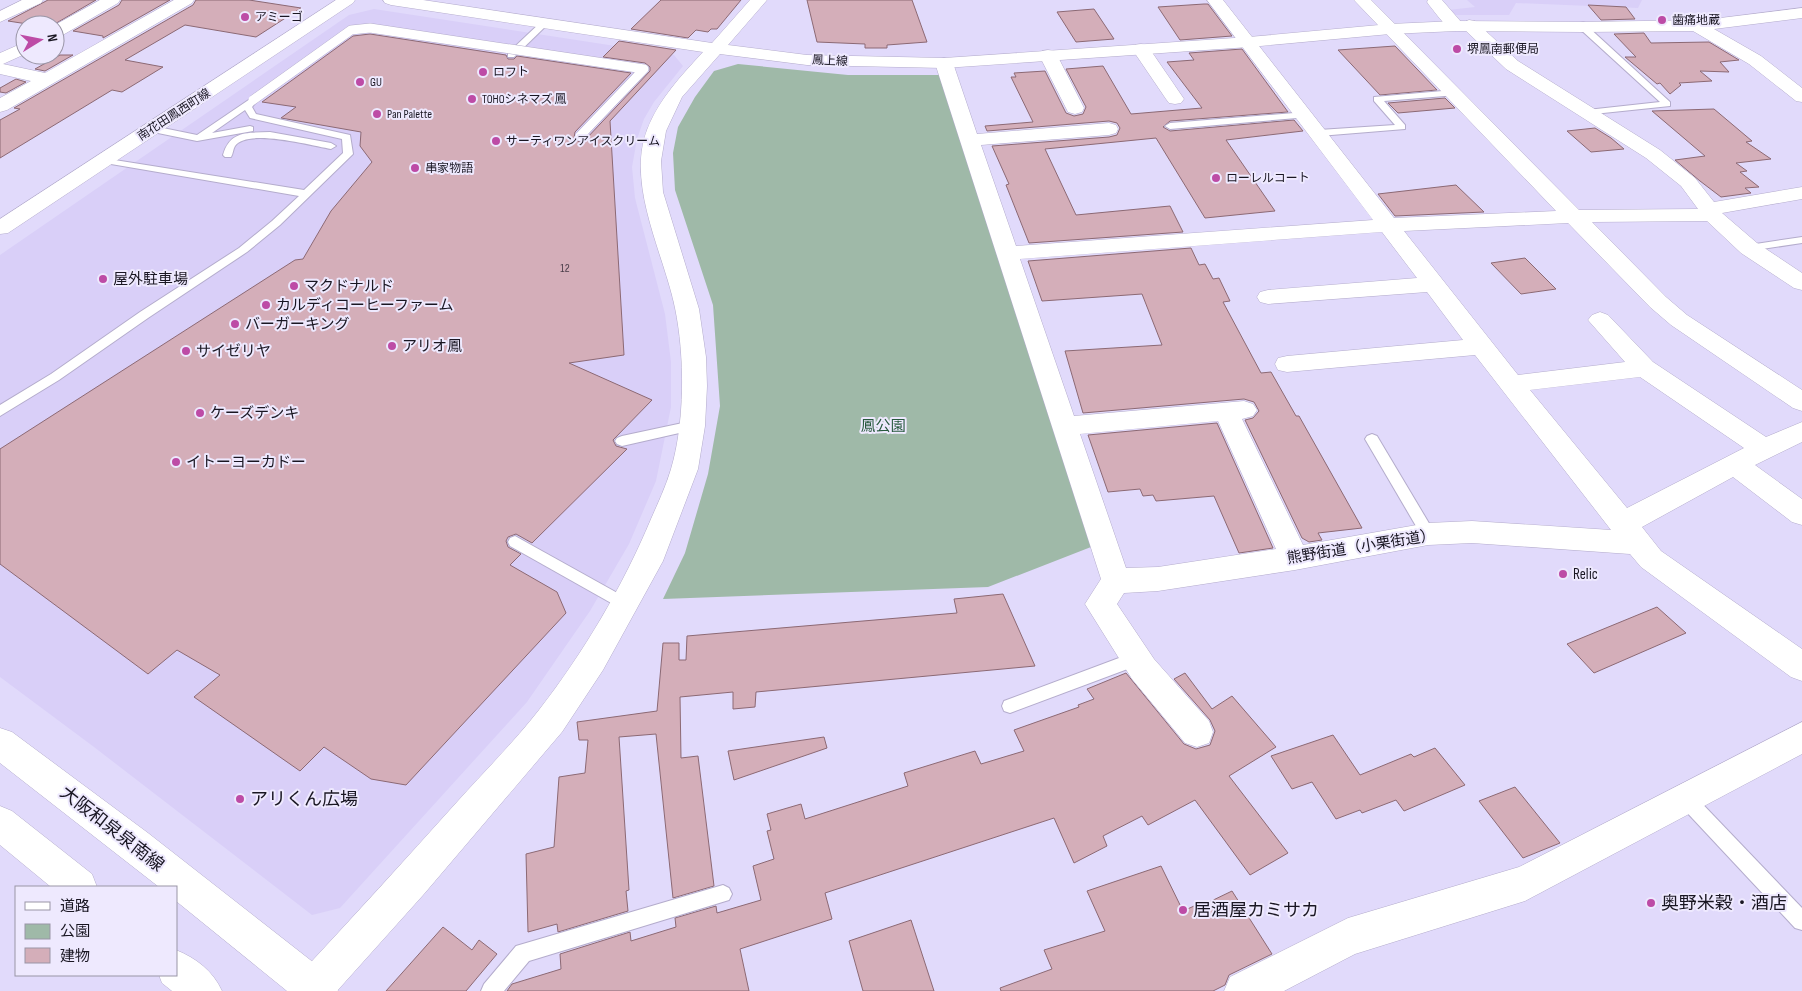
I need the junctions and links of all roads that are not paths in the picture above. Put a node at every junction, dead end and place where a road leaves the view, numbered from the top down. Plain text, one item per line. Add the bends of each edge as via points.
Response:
1 (34, 0) edge
2 (112, 0) edge
3 (186, 0) edge
4 (346, 0) edge
5 (391, 0) edge
6 (759, 0) edge
7 (1215, 0) edge
8 (1362, 0) edge
9 (1435, 2) dead end
10 (91, 13) junction
11 (1801, 13) edge
12 (0, 18) edge
13 (148, 22) junction
14 (545, 24) junction
15 (1462, 25) junction
16 (1695, 25) junction
17 (65, 27) edge
18 (1583, 27) junction
19 (1390, 29) junction
20 (1249, 42) junction
21 (716, 49) junction
22 (1141, 49) junction
23 (15, 52) edge
24 (511, 55) dead end
25 (1048, 55) junction
26 (0, 60) edge
27 (944, 63) junction
28 (0, 69) edge
29 (48, 79) junction
30 (1454, 93) junction
31 (1802, 97) edge
32 (1175, 99) dead end
33 (253, 100) junction
34 (0, 106) edge
35 (1075, 108) dead end
36 (1587, 113) junction
37 (1306, 115) junction
38 (253, 116) junction
39 (1170, 126) dead end
40 (255, 128) junction
41 (152, 129) junction
42 (1109, 129) dead end
43 (1319, 133) junction
44 (270, 135) junction
45 (580, 136) dead end
46 (197, 138) junction
47 (971, 140) junction
48 (332, 146) dead end
49 (228, 155) dead end
50 (105, 160) junction
51 (1802, 193) edge
52 (307, 194) junction
53 (1710, 212) junction
54 (1573, 216) junction
55 (1390, 225) junction
56 (0, 228) edge
57 (1802, 240) edge
58 (1749, 248) junction
59 (1007, 254) junction
60 (1802, 283) edge
61 (1434, 284) junction
62 (1268, 296) dead end
63 (1600, 320) dead end
64 (1481, 346) junction
65 (1288, 364) dead end
66 (1644, 368) junction
67 (1512, 384) junction
68 (1802, 402) edge
69 (0, 411) edge
70 (692, 426) junction
71 (1065, 426) junction
72 (1802, 431) edge
73 (1372, 439) dead end
74 (622, 441) dead end
75 (1766, 449) junction
76 (1734, 464) junction
77 (1802, 514) edge
78 (1428, 534) junction
79 (1630, 534) junction
80 (515, 542) dead end
81 (1295, 558) junction
82 (1116, 581) junction
83 (625, 604) junction
84 (1135, 659) junction
85 (1802, 667) edge
86 (1010, 706) dead end
87 (1197, 732) dead end
88 (1802, 737) edge
89 (0, 743) edge
90 (1685, 798) junction
91 (0, 823) edge
92 (79, 886) edge
93 (722, 894) dead end
94 (1802, 921) edge
95 (178, 971) edge
96 (316, 989) edge
97 (202, 991) edge
98 (491, 991) edge
99 (1244, 991) edge

1 - 12 street
2 - 10 street
3 - 13 street
4 - 41 street, 南花田鳳西町線
5 - 14 street, 鳳上線
6 - 21 street
7 - 20 street
8 - 19 street
9 - 15 street
10 - 13 street
10 - 17 street
11 - 16 street, 鳳上線 via 1744,22
13 - 29 street
14 - 21 street, 鳳上線
14 - 24 lane
15 - 18 street, 鳳上線
15 - 19 street, 鳳上線
15 - 36 street via 1512,65
16 - 18 street, 鳳上線
16 - 31 street via 1755,60
18 - 36 lane via 1667,104
19 - 20 street, 鳳上線
19 - 30 street
20 - 22 street, 鳳上線
20 - 37 street
21 - 27 street, 鳳上線 via 807,60
21 - 70 street via 674,95 656,131 651,161 653,192 689,316 695,386
22 - 25 street, 鳳上線
22 - 32 street
23 - 26 street
25 - 27 street, 鳳上線
25 - 35 street
27 - 47 street
28 - 29 street
29 - 34 street
30 - 43 lane via 1377,99 1402,127
30 - 54 street
33 - 38 lane via 247,107
33 - 45 lane, bridge via 351,30 370,28 644,69
33 - 46 lane
36 - 53 street via 1653,154 1688,182
37 - 39 lane
37 - 43 street
38 - 40 lane
38 - 52 lane via 347,137 348,154
40 - 44 lane
40 - 46 lane
41 - 46 lane
41 - 50 street, 南花田鳳西町線
42 - 47 street
43 - 55 street
44 - 48 lane
44 - 49 lane via 244,136 231,144
47 - 59 street
50 - 52 lane
50 - 56 street, 南花田鳳西町線
51 - 53 street
52 - 69 lane via 243,250
53 - 54 street
53 - 58 street
54 - 55 street
54 - 68 street via 1679,320
55 - 59 street
55 - 61 street
57 - 58 lane
58 - 60 street
59 - 71 street
61 - 62 street
61 - 64 street
63 - 66 street
64 - 65 street
64 - 67 street
66 - 67 street
66 - 75 street
67 - 79 street
70 - 74 lane
70 - 83 street via 685,468 648,561
71 - 81 street via 1235,411
71 - 82 street
72 - 75 street
73 - 78 lane
75 - 76 street
76 - 77 street
76 - 79 street
78 - 79 street, 熊野街道（小栗街道）
78 - 81 street, 熊野街道（小栗街道）
79 - 85 street via 1651,560
80 - 83 lane
81 - 82 street, 熊野街道（小栗街道） via 1158,579
82 - 84 street via 1100,604
83 - 96 street via 550,721
84 - 86 lane
84 - 87 street
88 - 90 street
89 - 96 street, 大阪和泉泉南線
90 - 94 lane
90 - 99 street via 1525,883 1348,937
91 - 92 street
93 - 98 lane via 523,954
95 - 97 street

